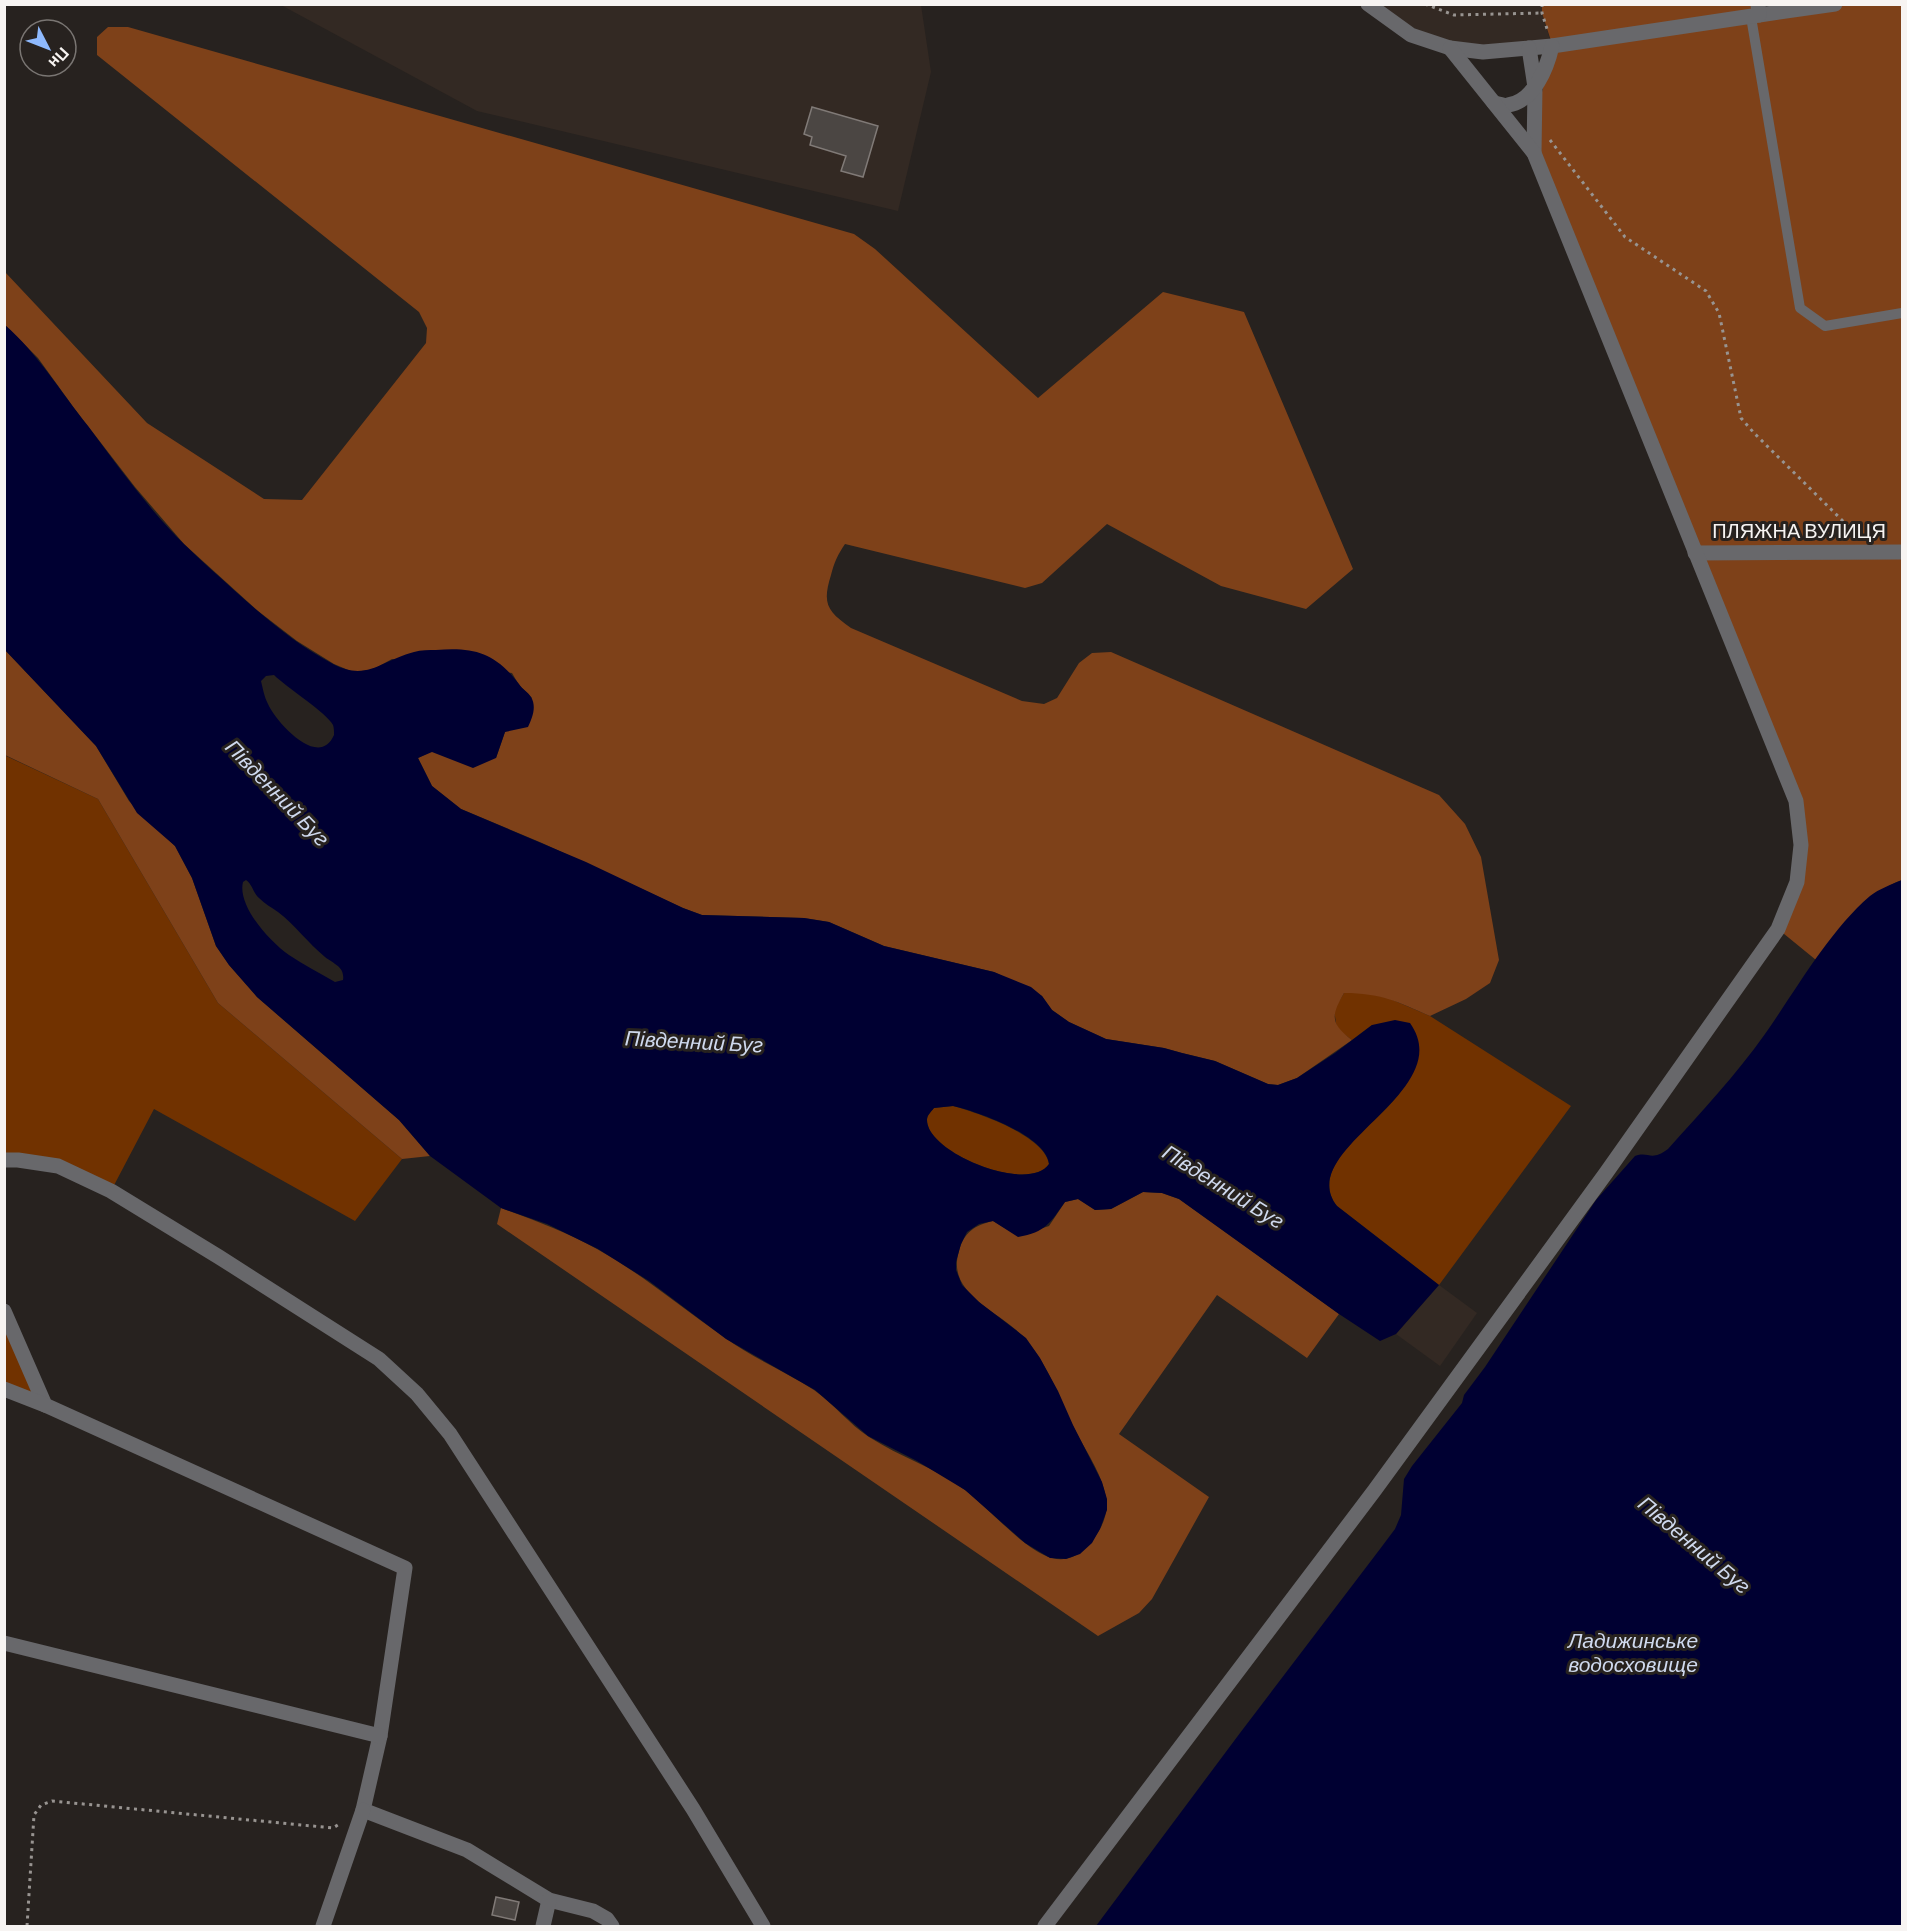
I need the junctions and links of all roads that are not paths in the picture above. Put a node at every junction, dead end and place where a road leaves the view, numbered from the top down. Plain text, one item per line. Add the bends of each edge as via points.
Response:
1 (1368, 4) edge
2 (1835, 4) edge
3 (1756, 12) edge
4 (1552, 46) junction
5 (1450, 48) junction
6 (1529, 48) junction
7 (1534, 87) junction
8 (1494, 103) junction
9 (1534, 153) junction
10 (1902, 313) edge
11 (1902, 552) edge
12 (1695, 553) junction
13 (4, 1160) edge
14 (4, 1311) edge
15 (4, 1389) edge
16 (45, 1405) junction
17 (4, 1643) edge
18 (380, 1736) junction
19 (363, 1810) junction
20 (549, 1900) junction
21 (323, 1926) edge
22 (543, 1926) edge
23 (612, 1926) edge
24 (763, 1926) edge
25 (1045, 1926) edge

1 - 5 street via 1411,35
2 - 3 street
3 - 4 street
3 - 10 lane via 1800,309 1825,326
4 - 6 street
4 - 7 street via 1548,63
5 - 6 street via 1483,52
5 - 8 street
6 - 7 street
7 - 8 street via 1525,97 1508,105
7 - 9 street
8 - 9 street
9 - 12 street
11 - 12 street, ПЛЯЖНА ВУЛИЦЯ
12 - 25 street via 1796,801 1801,844 1797,882 1778,929 1374,1491
13 - 24 street via 58,1166 111,1191 379,1359 417,1394 476,1473 693,1809
14 - 16 street
15 - 16 street
16 - 18 street via 405,1568
17 - 18 street
18 - 19 street
19 - 20 street via 467,1850
19 - 21 street
20 - 22 street
20 - 23 street via 593,1911

